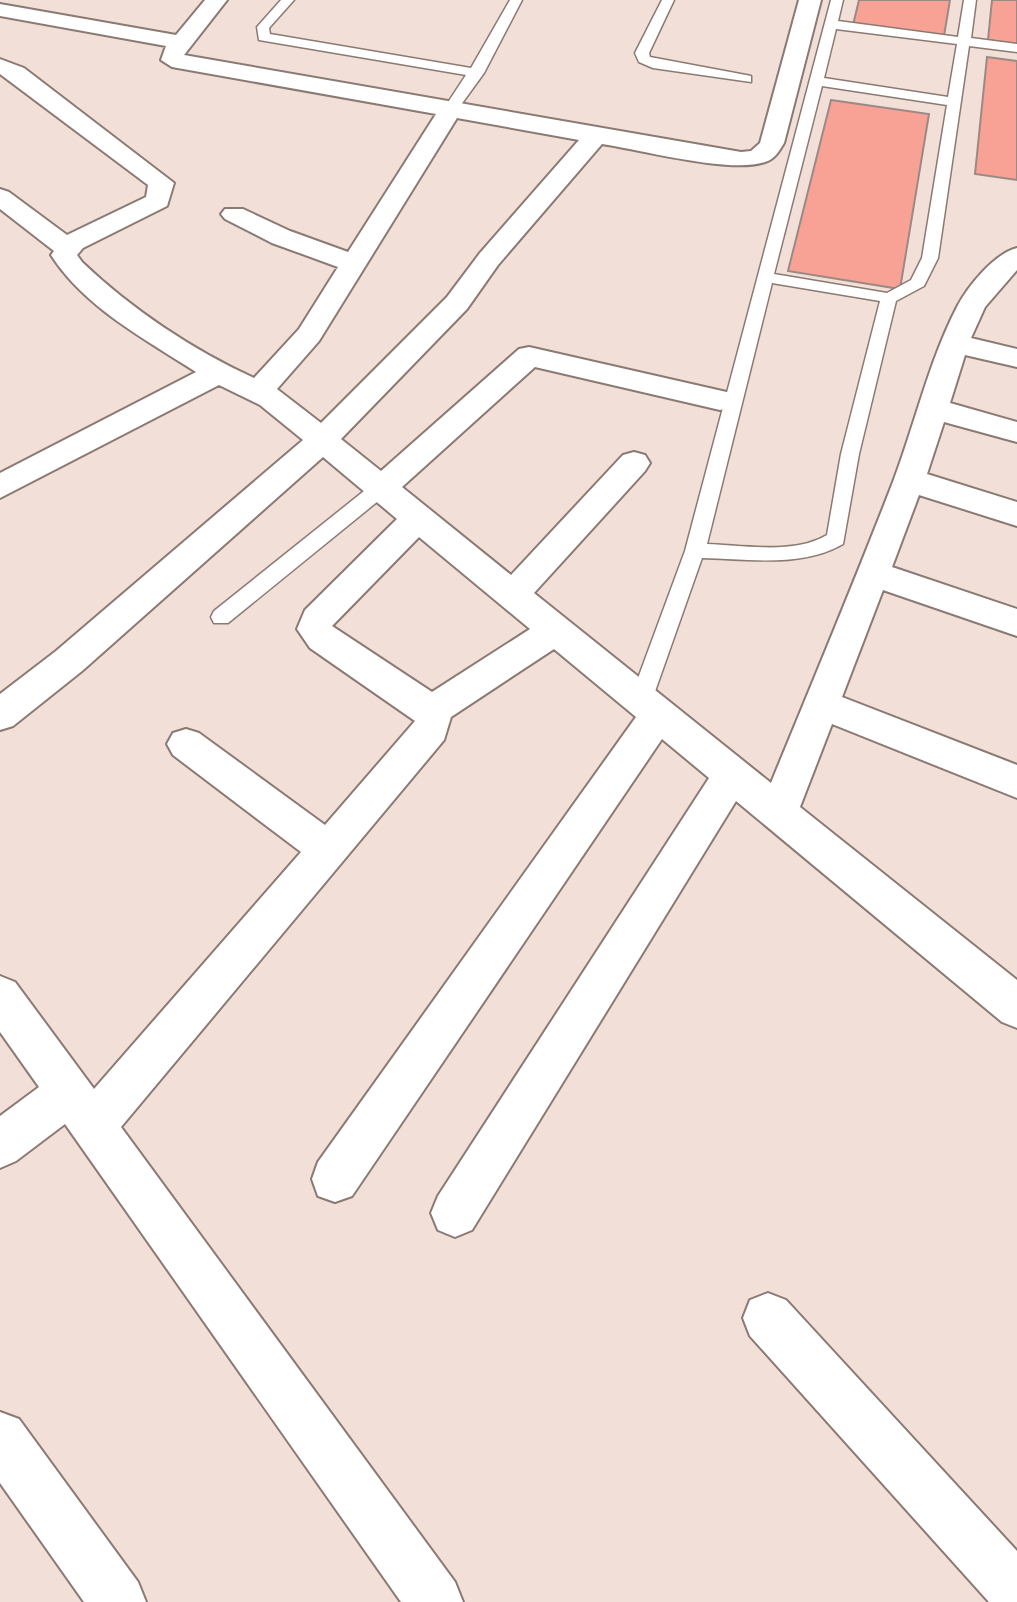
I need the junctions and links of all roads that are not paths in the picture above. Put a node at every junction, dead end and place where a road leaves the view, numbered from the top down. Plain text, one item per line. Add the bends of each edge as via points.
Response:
1 (216, 0) edge
2 (288, 0) edge
3 (516, 0) edge
4 (532, 0) edge
5 (668, 0) edge
6 (810, 0) edge
7 (837, 0) edge
8 (970, 0) edge
9 (0, 10) edge
10 (831, 24) junction
11 (964, 41) junction
12 (181, 43) junction
13 (1017, 48) edge
14 (488, 53) junction
15 (0, 66) edge
16 (477, 73) junction
17 (746, 79) dead end
18 (816, 81) junction
19 (955, 102) junction
20 (450, 110) junction
21 (596, 136) junction
22 (0, 197) edge
23 (233, 214) dead end
24 (68, 249) junction
25 (356, 264) junction
26 (1010, 271) edge
27 (766, 277) junction
28 (889, 298) junction
29 (955, 343) junction
30 (1017, 358) edge
31 (219, 373) junction
32 (258, 392) junction
33 (720, 400) dead end
34 (933, 409) junction
35 (1017, 432) edge
36 (322, 440) junction
37 (634, 463) dead end
38 (909, 480) junction
39 (0, 487) edge
40 (381, 488) junction
41 (1017, 514) edge
42 (418, 518) junction
43 (695, 551) junction
44 (873, 573) junction
45 (512, 595) junction
46 (221, 617) dead end
47 (1017, 622) edge
48 (555, 630) junction
49 (821, 704) junction
50 (650, 707) junction
51 (429, 712) junction
52 (0, 715) edge
53 (186, 744) dead end
54 (732, 774) junction
55 (1017, 782) edge
56 (779, 812) junction
57 (328, 850) junction
58 (0, 996) edge
59 (1017, 1006) edge
60 (82, 1108) junction
61 (0, 1144) edge
62 (335, 1179) dead end
63 (455, 1213) dead end
64 (768, 1318) dead end
65 (0, 1438) edge
66 (1017, 1592) edge
67 (118, 1602) edge
68 (435, 1602) edge

1 - 12 street
2 - 16 lane via 263,27 264,37
3 - 14 lane
4 - 14 lane via 508,41
5 - 17 lane via 643,59
6 - 21 street via 767,152 741,159
7 - 10 lane
8 - 11 lane
9 - 12 street
10 - 11 lane
10 - 18 lane
11 - 13 lane
11 - 19 lane
12 - 20 street via 171,56 180,62
14 - 16 lane
15 - 24 street via 16,73 161,183 158,201
16 - 20 lane
18 - 19 lane
18 - 27 lane
19 - 28 lane via 927,270 918,284
20 - 21 street
20 - 25 street
21 - 36 street via 489,259 457,303
22 - 24 street
23 - 25 street
24 - 31 street via 64,254 68,267 150,330
25 - 32 street via 309,335
26 - 29 street via 972,305
27 - 28 lane
27 - 43 lane
28 - 43 lane via 850,454 836,539 809,550
29 - 30 street
29 - 34 street
31 - 32 street
31 - 39 street
32 - 36 street
33 - 40 street via 529,356
34 - 35 street
34 - 38 street
36 - 40 street
36 - 52 street via 69,661
37 - 45 street
38 - 41 street
38 - 44 street
40 - 42 street
40 - 46 lane
42 - 45 street
42 - 51 street via 317,619 314,629
43 - 50 lane
44 - 47 street
44 - 49 street
45 - 48 street
48 - 50 street
48 - 51 street
49 - 55 street
49 - 56 street
50 - 54 street
50 - 62 street
51 - 57 street via 434,719 430,729
53 - 57 street
54 - 56 street
54 - 63 street
56 - 59 street
57 - 60 street
58 - 60 street
60 - 61 street
60 - 68 street
64 - 66 street
65 - 67 street

